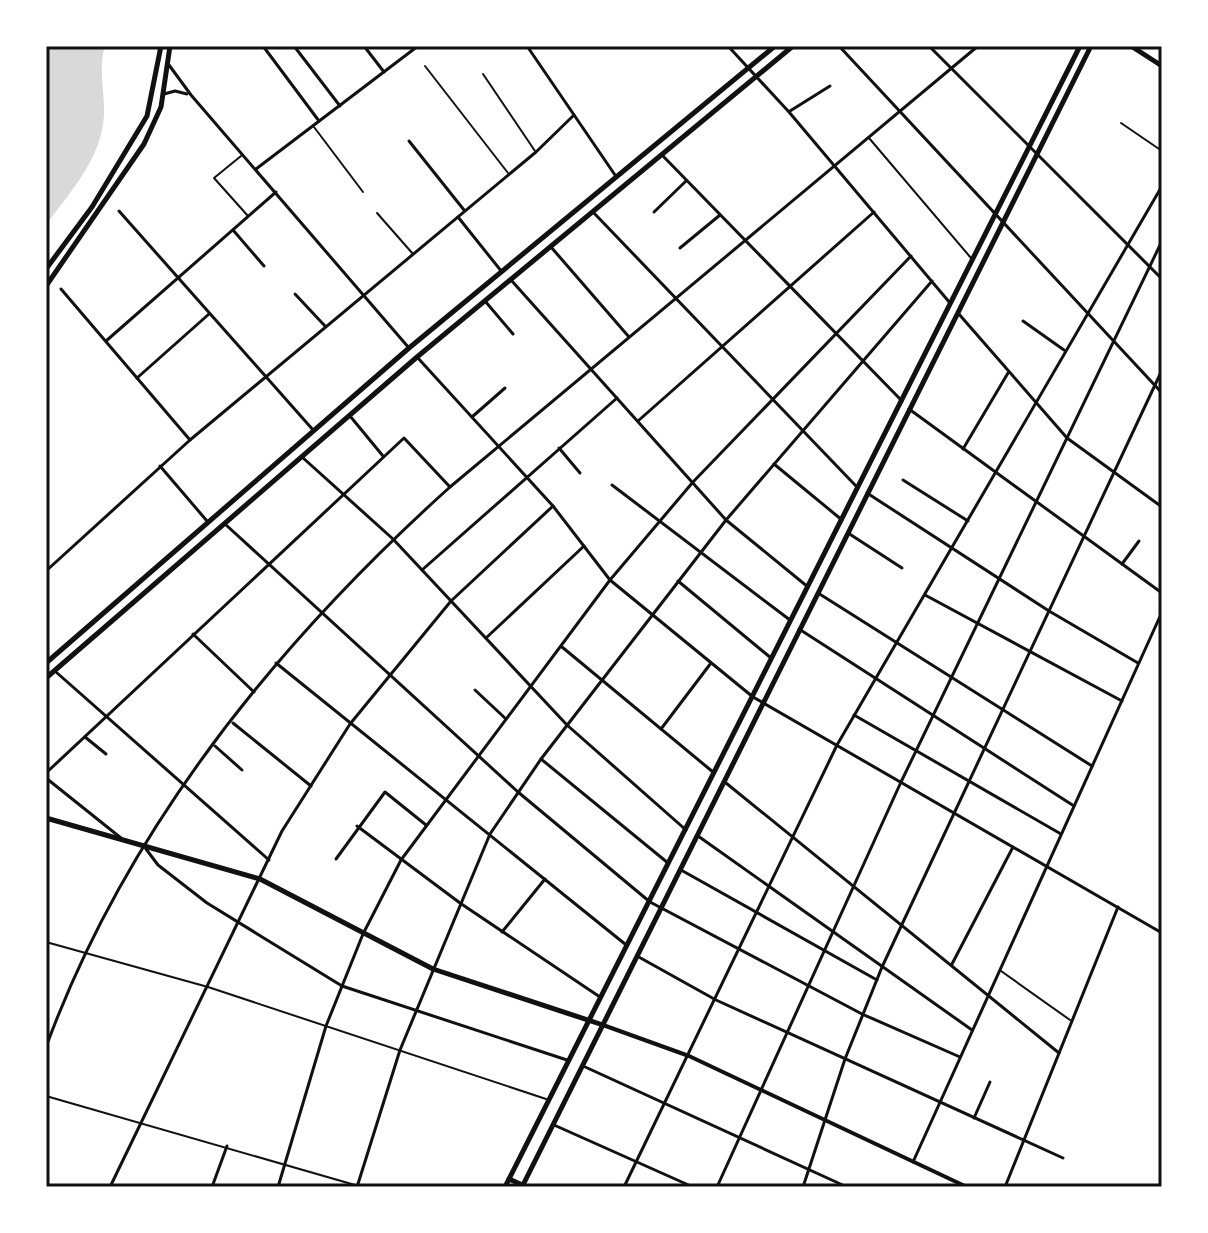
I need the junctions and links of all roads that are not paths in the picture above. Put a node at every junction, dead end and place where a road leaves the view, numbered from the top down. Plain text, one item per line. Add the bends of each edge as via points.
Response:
1 (161, 46) edge
2 (170, 46) edge
3 (263, 46) edge
4 (294, 46) edge
5 (364, 46) edge
6 (418, 46) edge
7 (527, 46) edge
8 (728, 46) edge
9 (775, 46) edge
10 (793, 46) edge
11 (839, 46) edge
12 (929, 46) edge
13 (978, 46) edge
14 (1080, 46) edge
15 (1091, 46) edge
16 (1131, 46) edge
17 (167, 63) junction
18 (425, 66) dead end
19 (1162, 66) edge
20 (749, 68) junction
21 (951, 68) junction
22 (384, 72) junction
23 (483, 74) dead end
24 (756, 77) junction
25 (830, 86) dead end
26 (164, 94) junction
27 (191, 95) junction
28 (340, 106) junction
29 (900, 111) junction
30 (789, 112) junction
31 (574, 115) junction
32 (319, 121) junction
33 (1121, 123) dead end
34 (313, 126) junction
35 (868, 137) junction
36 (409, 141) dead end
37 (1030, 147) junction
38 (1162, 151) edge
39 (536, 152) junction
40 (243, 154) junction
41 (662, 155) junction
42 (1037, 155) junction
43 (834, 166) junction
44 (256, 169) junction
45 (509, 174) junction
46 (617, 177) junction
47 (687, 180) junction
48 (1162, 186) edge
49 (276, 192) junction
50 (363, 192) dead end
51 (119, 211) dead end
52 (465, 211) junction
53 (593, 212) junction
54 (654, 212) dead end
55 (874, 212) junction
56 (377, 213) dead end
57 (996, 214) junction
58 (720, 215) junction
59 (248, 217) junction
60 (458, 217) junction
61 (1003, 222) junction
62 (233, 230) junction
63 (745, 240) junction
64 (1162, 241) edge
65 (1129, 246) junction
66 (551, 247) junction
67 (680, 248) dead end
68 (413, 254) junction
69 (525, 254) junction
70 (911, 256) junction
71 (973, 260) junction
72 (532, 262) junction
73 (264, 266) dead end
74 (1150, 267) junction
75 (46, 269) edge
76 (502, 272) junction
77 (179, 279) junction
78 (1162, 279) edge
79 (511, 280) junction
80 (932, 281) junction
81 (46, 284) edge
82 (790, 287) junction
83 (61, 289) dead end
84 (295, 294) dead end
85 (363, 294) junction
86 (676, 298) junction
87 (485, 301) junction
88 (951, 303) junction
89 (1087, 312) junction
90 (210, 313) junction
91 (958, 313) junction
92 (1023, 321) dead end
93 (325, 326) junction
94 (513, 334) dead end
95 (836, 334) junction
96 (629, 337) junction
97 (106, 341) junction
98 (1114, 341) junction
99 (722, 347) junction
100 (409, 348) junction
101 (1064, 350) junction
102 (417, 357) junction
103 (863, 361) junction
104 (591, 369) junction
105 (1162, 370) edge
106 (1009, 372) junction
107 (265, 376) junction
108 (137, 378) junction
109 (1155, 386) junction
110 (505, 388) dead end
111 (1162, 393) edge
112 (617, 398) junction
113 (773, 399) junction
114 (902, 401) junction
115 (1035, 402) junction
116 (909, 409) junction
117 (349, 416) junction
118 (472, 417) junction
119 (638, 421) junction
120 (314, 431) junction
121 (803, 431) junction
122 (1067, 438) junction
123 (190, 440) junction
124 (498, 446) junction
125 (559, 448) junction
126 (963, 449) junction
127 (383, 456) junction
128 (302, 457) junction
129 (774, 464) junction
130 (160, 466) junction
131 (1114, 472) junction
132 (580, 473) dead end
133 (996, 473) junction
134 (526, 476) junction
135 (903, 480) dead end
136 (693, 482) junction
137 (612, 485) dead end
138 (450, 487) junction
139 (858, 488) junction
140 (342, 493) junction
141 (867, 493) junction
142 (1037, 502) junction
143 (553, 506) junction
144 (1162, 507) edge
145 (726, 520) junction
146 (842, 520) junction
147 (968, 521) junction
148 (661, 522) junction
149 (210, 523) junction
150 (224, 524) junction
151 (848, 532) junction
152 (1084, 536) junction
153 (393, 539) junction
154 (1139, 541) dead end
155 (584, 546) junction
156 (952, 548) junction
157 (701, 553) junction
158 (268, 564) junction
159 (1122, 564) junction
160 (902, 568) dead end
161 (422, 570) junction
162 (46, 571) edge
163 (999, 579) junction
164 (610, 580) junction
165 (678, 581) junction
166 (808, 587) junction
167 (817, 592) junction
168 (1162, 593) edge
169 (925, 595) junction
170 (451, 601) junction
171 (1049, 611) junction
172 (321, 612) junction
173 (1162, 612) edge
174 (652, 615) junction
175 (791, 621) junction
176 (978, 623) junction
177 (799, 629) junction
178 (193, 634) junction
179 (486, 638) junction
180 (897, 642) junction
181 (562, 647) junction
182 (1030, 652) junction
183 (772, 659) junction
184 (46, 663) edge
185 (276, 663) junction
186 (711, 663) junction
187 (1139, 663) junction
188 (55, 671) junction
189 (390, 675) junction
190 (952, 677) junction
191 (46, 678) edge
192 (876, 679) junction
193 (602, 680) junction
194 (531, 687) junction
195 (475, 690) dead end
196 (254, 692) junction
197 (753, 697) junction
198 (763, 701) junction
199 (1122, 701) junction
200 (1003, 710) junction
201 (854, 715) junction
202 (106, 716) junction
203 (933, 716) junction
204 (506, 719) junction
205 (232, 722) junction
206 (350, 724) junction
207 (567, 725) junction
208 (661, 729) junction
209 (85, 737) junction
210 (837, 745) junction
211 (215, 746) junction
212 (984, 749) junction
213 (916, 750) junction
214 (106, 754) dead end
215 (477, 755) junction
216 (541, 759) junction
217 (1092, 766) junction
218 (242, 770) dead end
219 (715, 773) junction
220 (46, 775) edge
221 (723, 781) junction
222 (969, 781) junction
223 (901, 782) junction
224 (186, 786) junction
225 (311, 786) junction
226 (518, 792) junction
227 (445, 798) junction
228 (1074, 806) junction
229 (954, 813) junction
230 (46, 818) edge
231 (426, 825) junction
232 (357, 826) junction
233 (687, 830) junction
234 (490, 834) junction
235 (1061, 834) junction
236 (696, 835) junction
237 (793, 837) junction
238 (124, 840) junction
239 (144, 846) junction
240 (1013, 847) junction
241 (336, 859) dead end
242 (269, 860) junction
243 (401, 860) junction
244 (670, 864) junction
245 (1046, 867) junction
246 (679, 868) junction
247 (260, 879) junction
248 (545, 879) junction
249 (854, 887) junction
250 (769, 888) junction
251 (650, 902) junction
252 (460, 903) junction
253 (1118, 907) junction
254 (659, 908) junction
255 (756, 915) junction
256 (239, 923) junction
257 (902, 926) junction
258 (502, 932) junction
259 (1162, 933) edge
260 (363, 934) junction
261 (833, 934) junction
262 (46, 942) edge
263 (628, 946) junction
264 (739, 950) junction
265 (85, 952) junction
266 (824, 952) junction
267 (637, 956) junction
268 (951, 966) junction
269 (882, 967) junction
270 (433, 969) junction
271 (1000, 970) junction
272 (877, 980) junction
273 (342, 986) junction
274 (809, 986) junction
275 (208, 987) junction
276 (988, 995) junction
277 (600, 997) junction
278 (716, 1000) junction
279 (417, 1010) junction
280 (862, 1014) junction
281 (587, 1019) junction
282 (1072, 1021) junction
283 (603, 1025) junction
284 (326, 1026) junction
285 (972, 1030) junction
286 (788, 1033) junction
287 (46, 1047) edge
288 (400, 1050) junction
289 (1059, 1053) junction
290 (689, 1056) junction
291 (960, 1057) junction
292 (845, 1059) junction
293 (567, 1060) junction
294 (583, 1066) junction
295 (990, 1082) dead end
296 (761, 1090) junction
297 (46, 1096) edge
298 (547, 1099) junction
299 (666, 1102) junction
300 (939, 1103) junction
301 (974, 1118) junction
302 (824, 1120) junction
303 (140, 1121) junction
304 (553, 1124) junction
305 (740, 1137) junction
306 (1024, 1141) junction
307 (227, 1146) junction
308 (1063, 1158) dead end
309 (913, 1162) junction
310 (285, 1163) junction
311 (635, 1164) junction
312 (808, 1170) junction
313 (509, 1179) junction
314 (359, 1186) edge
315 (524, 1186) edge
316 (110, 1187) edge
317 (212, 1187) edge
318 (278, 1187) edge
319 (505, 1187) edge
320 (624, 1187) edge
321 (693, 1187) edge
322 (717, 1187) edge
323 (803, 1187) edge
324 (847, 1187) edge
325 (967, 1187) edge
326 (1005, 1187) edge

1 - 75 main road via 147,116 92,207
2 - 17 main road
3 - 32 street
4 - 28 street
5 - 22 street
6 - 22 street
7 - 31 street
8 - 20 street
9 - 20 main road
10 - 24 main road
11 - 29 street
12 - 21 street
13 - 21 street
14 - 37 main road
15 - 42 main road
16 - 19 main road
17 - 26 main road
17 - 27 street
18 - 45 lane
20 - 24 street
20 - 46 main road
21 - 29 street
21 - 37 street
22 - 28 street
23 - 39 lane
24 - 30 street
24 - 41 main road
25 - 30 street
26 - 27 street
26 - 81 main road via 138,155
27 - 40 street
28 - 32 street
29 - 35 street
29 - 57 street
30 - 43 street
31 - 39 street
31 - 46 street
32 - 34 street
33 - 38 lane
34 - 44 street
34 - 50 lane
35 - 43 street
35 - 71 lane
36 - 52 street
37 - 42 street
37 - 57 main road
39 - 45 street
40 - 44 street
40 - 59 lane via 214,178
41 - 47 street
41 - 53 main road
42 - 61 main road
42 - 65 street
43 - 55 street
43 - 63 street
44 - 49 street
45 - 52 street
46 - 69 main road
47 - 54 street
47 - 58 street
48 - 65 street
49 - 59 street
49 - 85 street
51 - 77 street
52 - 60 street
53 - 66 main road
53 - 86 street
55 - 70 street
55 - 82 street
56 - 68 lane
57 - 61 street
57 - 71 main road
58 - 63 street
58 - 67 street
59 - 62 street
60 - 68 street
60 - 76 street
61 - 89 street
61 - 91 main road
62 - 73 street
62 - 77 street
63 - 82 street
63 - 86 street
64 - 74 street
65 - 74 street
65 - 89 street
66 - 72 main road
66 - 96 street
68 - 85 street
69 - 72 main road
69 - 76 main road
70 - 80 street
70 - 95 street
71 - 88 main road
72 - 79 main road
74 - 78 street
74 - 98 street
76 - 100 main road
77 - 90 street
77 - 97 street
79 - 87 main road
79 - 104 street
80 - 88 street
80 - 103 street
82 - 95 street
82 - 99 street
83 - 97 street
84 - 93 street
85 - 93 street
85 - 100 street
86 - 96 street
86 - 99 street
87 - 94 street
87 - 102 main road
88 - 114 main road
89 - 98 street
89 - 101 street
90 - 107 street
90 - 108 street
91 - 106 street
91 - 116 main road
92 - 101 street
93 - 107 street
95 - 103 street
95 - 113 street
96 - 104 street
97 - 108 street
98 - 109 street
98 - 122 street
99 - 113 street
99 - 119 street
100 - 120 main road
101 - 115 street
102 - 117 main road
102 - 118 street
103 - 114 street
103 - 121 street
104 - 112 street
104 - 124 street
105 - 109 street
106 - 115 street
106 - 126 street
107 - 120 street
107 - 123 street
108 - 123 street
109 - 111 street
109 - 131 street
110 - 118 street
112 - 119 street
112 - 125 street
113 - 121 street
113 - 136 street
114 - 139 main road
115 - 122 street
115 - 133 street
116 - 126 street
116 - 141 main road
117 - 127 street
117 - 128 main road
118 - 124 street
119 - 136 street
120 - 149 main road
121 - 129 street
121 - 139 street
122 - 131 street
122 - 142 street
123 - 130 street
124 - 134 street
124 - 138 street
125 - 132 street
125 - 134 street
126 - 133 street
127 - 138 street via 404,438
127 - 140 street
128 - 140 street
128 - 150 main road
129 - 145 street
129 - 146 street
130 - 149 street
130 - 162 street
131 - 144 street
131 - 152 street
133 - 142 street
133 - 147 street
134 - 143 street
134 - 161 street
135 - 147 street
136 - 145 street
136 - 148 street
137 - 148 street
138 - 153 street
139 - 146 main road
140 - 153 street
140 - 158 street
141 - 151 main road
141 - 156 street
142 - 152 street
142 - 163 street
143 - 155 street
143 - 170 street
145 - 157 street
145 - 166 street
146 - 166 main road
147 - 156 street
148 - 157 street
148 - 164 street
149 - 184 main road
150 - 158 street
150 - 188 main road
151 - 160 street
151 - 167 main road
152 - 159 street
152 - 171 street
153 - 161 street
153 - 172 street
154 - 159 street
155 - 164 street
155 - 179 street
156 - 163 street
156 - 169 street
157 - 165 street
157 - 175 street
158 - 172 street
158 - 178 street
159 - 168 street
161 - 170 street
163 - 171 street
163 - 176 street
164 - 174 street
164 - 181 street
165 - 174 street
165 - 183 street
166 - 175 main road
167 - 177 main road
167 - 180 street
169 - 176 street
169 - 180 street
170 - 179 street
170 - 189 street
171 - 182 street
171 - 187 street
172 - 185 street
172 - 189 street
173 - 187 street
174 - 186 street
174 - 193 street
175 - 183 main road
176 - 182 street
176 - 190 street
177 - 192 street
177 - 198 main road
178 - 196 street
178 - 202 street
179 - 194 street
180 - 190 street
180 - 192 street
181 - 193 street
181 - 194 street
182 - 199 street
182 - 200 street
183 - 197 main road
185 - 196 street
185 - 206 street
186 - 197 street
186 - 208 street
187 - 199 street
188 - 191 main road
188 - 202 street
189 - 206 street
189 - 215 street
190 - 200 street
190 - 203 street
192 - 201 street
192 - 203 street
193 - 207 street
193 - 208 street
194 - 204 street
194 - 207 street
195 - 204 street
196 - 205 street
197 - 198 street
197 - 219 main road
198 - 210 street
198 - 221 main road
199 - 217 street
200 - 212 street
200 - 217 street
201 - 210 street
201 - 213 street
202 - 209 street
202 - 224 street
203 - 212 street
203 - 213 street
204 - 215 street
205 - 211 street
205 - 225 street
206 - 225 street
206 - 227 street
207 - 216 street
207 - 233 street
208 - 219 street
209 - 214 street
209 - 220 street
210 - 223 street
210 - 237 street
211 - 218 street
211 - 224 street
212 - 222 street
212 - 228 street
213 - 222 street
213 - 223 street
215 - 226 street
215 - 227 street
216 - 226 street
216 - 244 street
217 - 228 street
219 - 233 main road
220 - 238 street
221 - 236 main road
221 - 237 street
222 - 229 street
222 - 235 street
223 - 229 street
223 - 249 street
224 - 239 street
224 - 242 street
225 - 242 street
226 - 234 street
226 - 251 street
227 - 231 street
227 - 234 street
228 - 235 street
229 - 240 street
229 - 257 street
230 - 238 main road
231 - 232 street via 385,792
231 - 243 street
232 - 241 street
232 - 243 street
233 - 244 main road
234 - 248 street
234 - 252 street
235 - 245 street
236 - 246 main road
236 - 250 street
237 - 249 street
237 - 250 street
238 - 239 main road
239 - 247 main road
239 - 256 street via 158,865
239 - 265 street
240 - 245 street
240 - 268 street
242 - 247 street
243 - 252 street
243 - 260 street
244 - 251 main road
245 - 253 street
245 - 271 street
246 - 254 main road
246 - 255 street
247 - 256 street
247 - 260 main road
248 - 258 street
248 - 263 street
249 - 257 street
249 - 261 street
250 - 255 street
250 - 261 street
251 - 254 street
251 - 263 main road
252 - 258 street
252 - 270 street
253 - 259 street
253 - 282 street
254 - 264 street
254 - 267 main road
255 - 264 street
255 - 266 street
256 - 273 street
256 - 275 street
257 - 268 street
257 - 269 street
258 - 277 street
260 - 270 main road
260 - 273 street
261 - 266 street
261 - 269 street
262 - 265 lane
263 - 277 main road
264 - 274 street
264 - 278 street
265 - 275 lane
265 - 287 street
266 - 272 street
266 - 274 street
267 - 278 street
267 - 283 main road
268 - 276 street
269 - 272 street
269 - 285 street
270 - 279 street
270 - 281 main road
271 - 276 street
271 - 282 lane
272 - 280 street
273 - 279 street
273 - 284 street
274 - 280 street
274 - 286 street
275 - 284 lane
275 - 303 street
276 - 285 street
276 - 289 street
277 - 281 main road
278 - 286 street
278 - 290 street
279 - 288 street
279 - 293 street
280 - 291 street
280 - 292 street
281 - 283 main road
281 - 293 main road
282 - 289 street
283 - 290 street
283 - 294 main road
284 - 288 lane
284 - 310 street
285 - 291 street
286 - 292 street
286 - 296 street
288 - 298 lane
288 - 314 street
289 - 306 street
290 - 296 street
290 - 299 street
291 - 300 street
292 - 300 street
292 - 302 street
293 - 298 main road
294 - 299 street
294 - 304 main road
295 - 301 street
296 - 302 street
296 - 305 street
297 - 303 lane
298 - 313 main road
299 - 305 street
299 - 311 street
300 - 301 street
300 - 309 street
301 - 306 street
302 - 309 street
302 - 312 street
303 - 307 lane
303 - 316 street
304 - 311 street
304 - 315 main road
305 - 312 street
305 - 322 street
306 - 308 street
306 - 326 street
307 - 310 lane
307 - 317 street
309 - 325 street
310 - 314 lane
310 - 318 street
311 - 320 street
311 - 321 street
312 - 323 street
312 - 324 street
313 - 315 main road
313 - 319 main road

